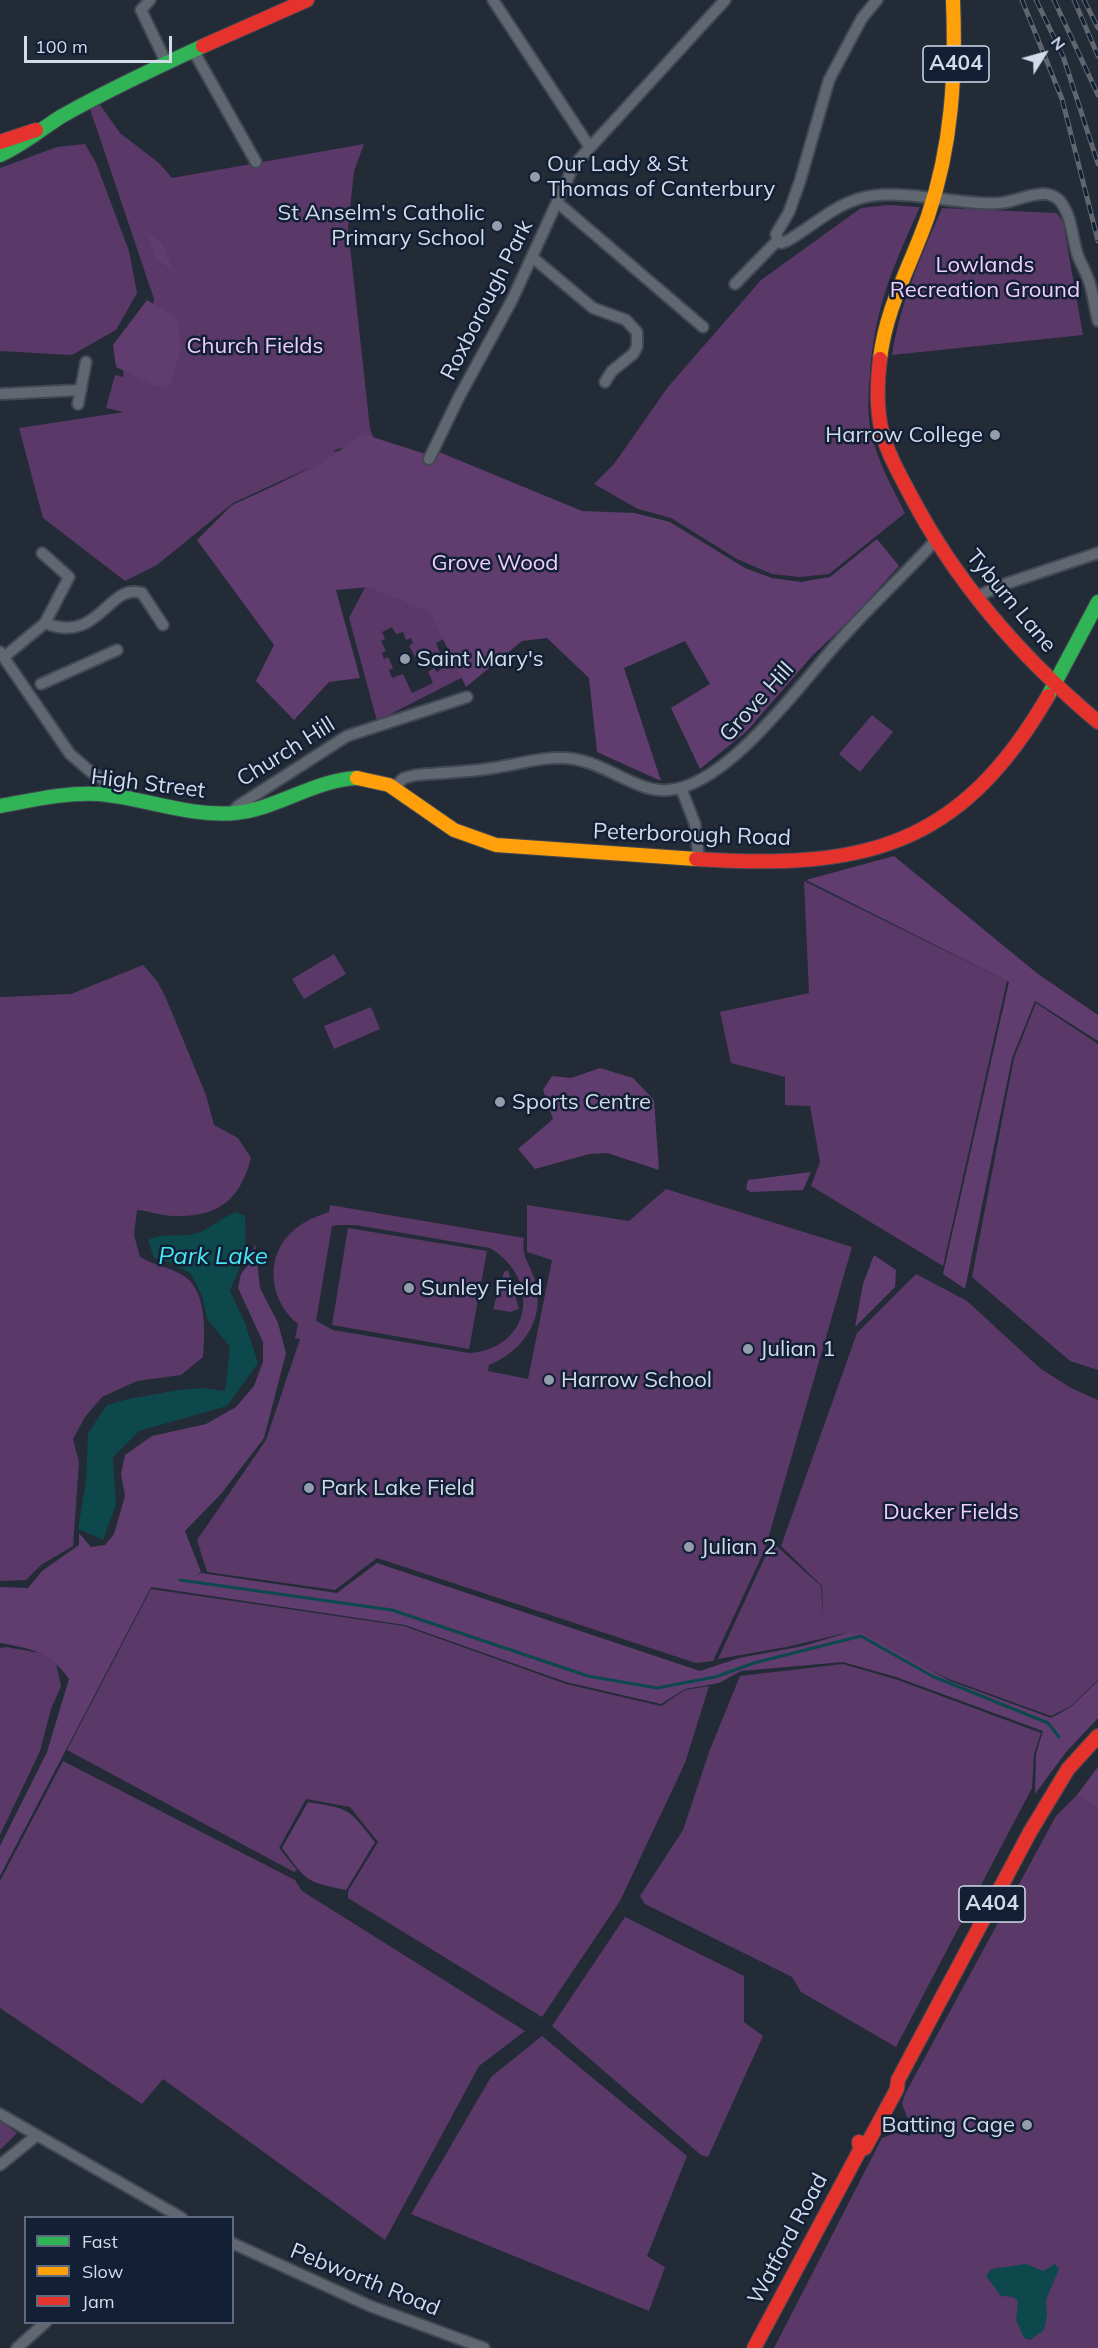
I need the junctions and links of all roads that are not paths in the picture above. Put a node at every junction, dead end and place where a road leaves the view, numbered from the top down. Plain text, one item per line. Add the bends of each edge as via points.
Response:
1 (150, 0) edge
2 (307, 0) edge
3 (493, 0) edge
4 (725, 0) edge
5 (877, 0) edge
6 (953, 0) edge
7 (193, 50) junction
8 (166, 62) junction
9 (40, 129) junction
10 (0, 142) edge
11 (589, 146) junction
12 (0, 155) edge
13 (256, 162) dead end
14 (933, 198) junction
15 (558, 203) junction
16 (778, 240) junction
17 (532, 257) junction
18 (735, 284) dead end
19 (1098, 321) edge
20 (703, 327) dead end
21 (86, 362) dead end
22 (605, 382) dead end
23 (81, 390) junction
24 (0, 394) edge
25 (78, 404) dead end
26 (429, 459) dead end
27 (934, 541) junction
28 (42, 553) dead end
29 (1098, 554) edge
30 (978, 596) junction
31 (1098, 602) edge
32 (45, 623) junction
33 (163, 625) dead end
34 (117, 650) dead end
35 (2, 654) edge
36 (1056, 686) junction
37 (34, 687) junction
38 (467, 698) dead end
39 (1098, 722) edge
40 (393, 788) junction
41 (681, 788) junction
42 (133, 801) junction
43 (0, 806) edge
44 (233, 812) junction
45 (699, 860) junction
46 (1098, 1736) edge
47 (0, 2114) edge
48 (36, 2136) junction
49 (0, 2165) edge
50 (174, 2216) edge
51 (234, 2244) edge
52 (44, 2324) edge
53 (17, 2348) edge
54 (484, 2348) edge
55 (754, 2348) edge

1 - 8 street via 141,10
2 - 7 main road
3 - 11 street
4 - 11 street, Roxborough Park
5 - 16 street via 862,18 829,80 800,181 776,234
6 - 14 main road, A404 via 956,92
7 - 8 main road
7 - 13 street
8 - 9 main road
9 - 10 main road
9 - 12 main road via 19,147
11 - 15 street, Roxborough Park via 574,165
14 - 16 street via 859,198 788,241
14 - 19 street via 998,203 1042,192 1051,195 1062,204 1069,221
14 - 27 main road, A404 via 885,326 879,397 889,452
15 - 17 street, Roxborough Park
15 - 20 street
16 - 18 street
17 - 22 street via 593,308 626,320 637,332 638,347
17 - 26 street, Roxborough Park
21 - 23 street
23 - 24 street
23 - 25 street
27 - 30 main road, Tyburn Lane / A404
27 - 41 street, Grove Hill via 757,736 732,760
28 - 32 street via 69,577
29 - 30 street
30 - 36 main road, Tyburn Lane / A404
31 - 36 main road, Peterborough Road
32 - 33 street via 62,629 81,627 119,598 138,592 148,600
32 - 35 street
34 - 37 street
35 - 37 street
36 - 39 main road, A404
36 - 45 main road, Peterborough Road via 986,781 953,811 920,833 854,856 784,862
37 - 42 street via 80,764
38 - 44 street, Church Hill via 347,736
40 - 41 street, Grove Hill via 404,778 416,775 557,758 594,763 649,788
40 - 44 main road, High Street via 370,779 352,779 252,810
40 - 45 main road, Peterborough Road via 449,827 496,845
41 - 45 street via 695,824
42 - 43 main road, High Street via 94,795
42 - 44 main road, High Street via 186,812
46 - 55 main road, Watford Road / A404 via 1068,1769 1030,1832 872,2136 860,2150
47 - 48 street
48 - 49 street
48 - 50 street
51 - 54 street, Pebworth Road via 370,2306
52 - 53 street

